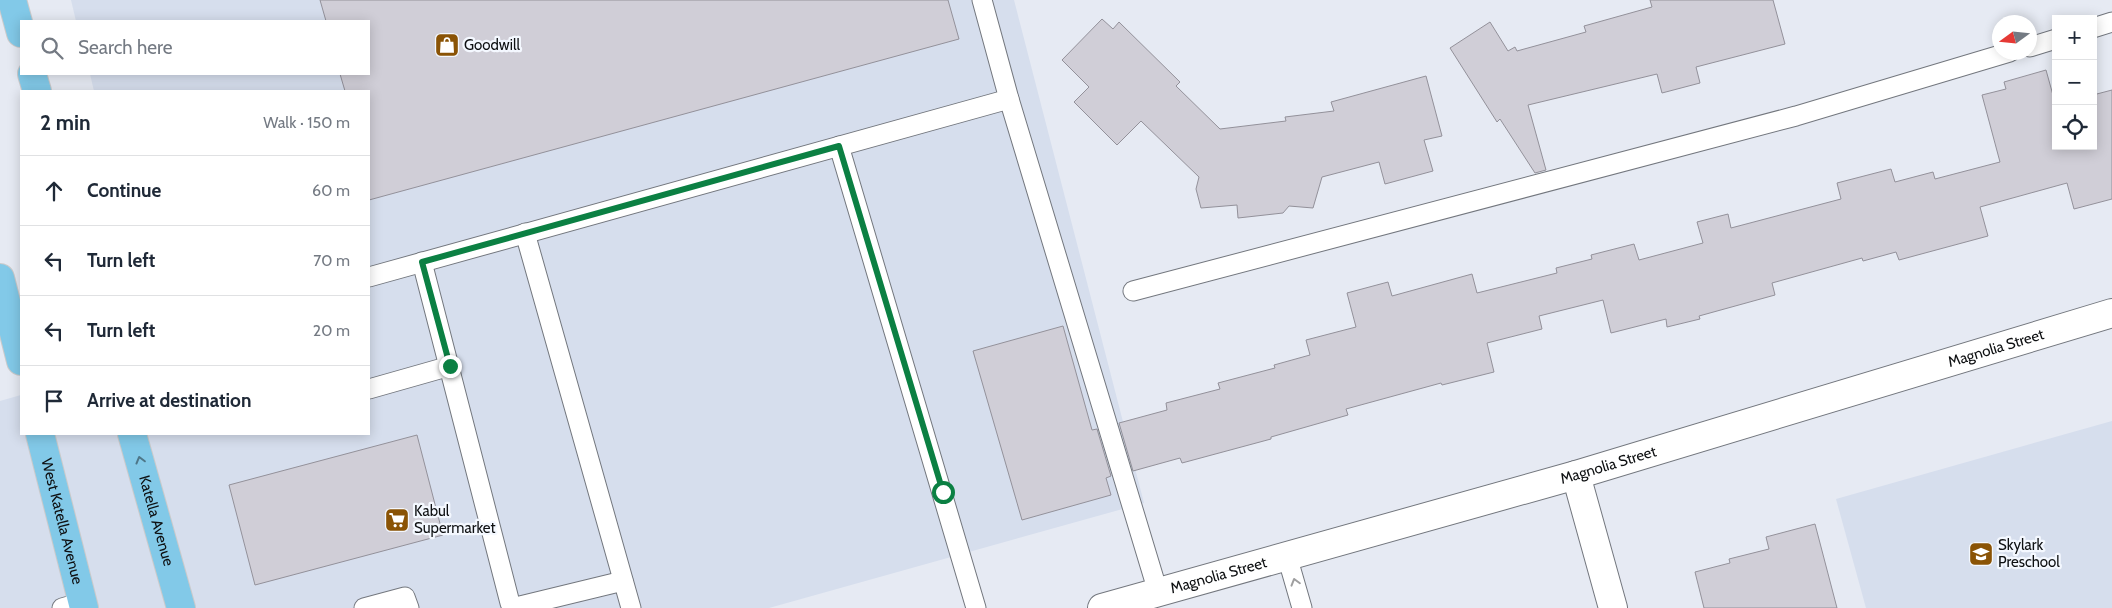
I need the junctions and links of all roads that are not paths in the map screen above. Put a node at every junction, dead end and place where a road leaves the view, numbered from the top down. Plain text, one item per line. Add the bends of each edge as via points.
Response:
1 (982, 0) edge
2 (12, 1) edge
3 (2112, 22) edge
4 (2097, 27) edge
5 (20, 29) edge
6 (2052, 40) edge
7 (2037, 45) edge
8 (1992, 57) edge
9 (32, 75) edge
10 (37, 90) edge
11 (1009, 99) junction
12 (839, 146) junction
13 (525, 233) junction
14 (422, 262) junction
15 (370, 277) edge
16 (0, 278) edge
17 (1133, 291) dead end
18 (2112, 313) edge
19 (12, 349) edge
20 (450, 366) junction
21 (370, 389) edge
22 (40, 435) edge
23 (132, 435) edge
24 (1576, 475) junction
25 (1287, 556) junction
26 (623, 581) junction
27 (1158, 592) junction
28 (76, 606) edge
29 (180, 608) edge
30 (364, 608) edge
31 (409, 608) edge
32 (631, 608) edge
33 (976, 608) edge
34 (1102, 608) edge
35 (1302, 608) edge
36 (1613, 608) edge

1 - 11 lane
2 - 5 main road
3 - 4 lane
6 - 7 lane
8 - 17 lane via 1796,116
9 - 10 main road
11 - 12 lane
11 - 27 lane
12 - 13 lane
12 - 33 lane
13 - 14 lane
13 - 26 lane
14 - 15 lane
14 - 20 lane
16 - 19 main road
18 - 24 main road, Magnolia Street
20 - 21 lane
20 - 26 lane via 510,603 516,607
22 - 28 main road, West Katella Avenue
29 -> 23 main road, Katella Avenue
24 - 25 main road, Magnolia Street
24 - 36 main road
25 - 27 main road, Magnolia Street
35 -> 25 lane
26 - 32 lane
27 - 34 main road, Magnolia Street
30 - 31 lane via 405,597

